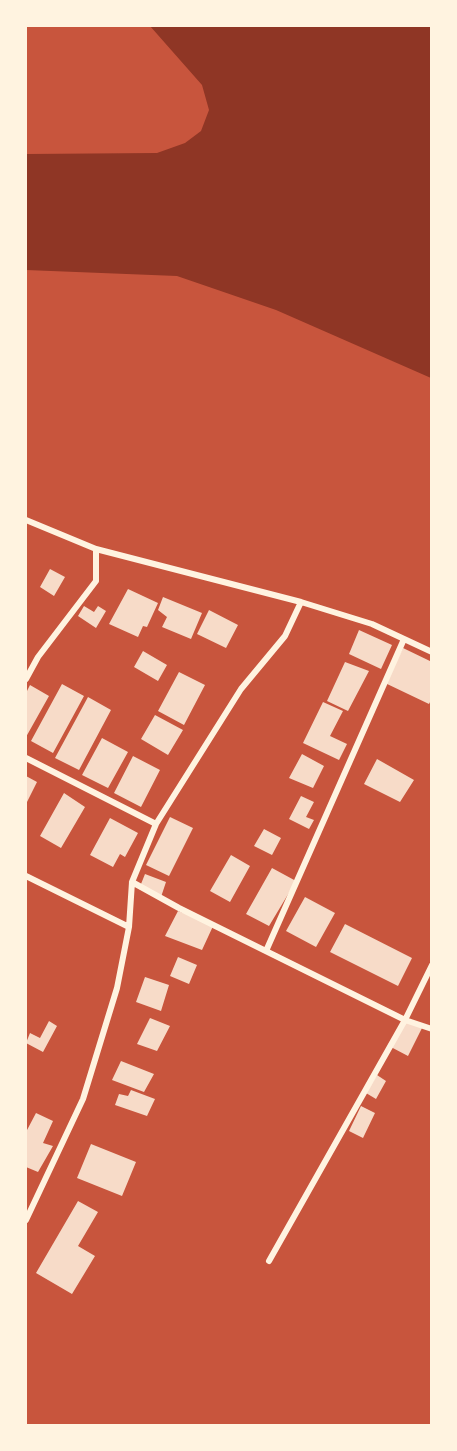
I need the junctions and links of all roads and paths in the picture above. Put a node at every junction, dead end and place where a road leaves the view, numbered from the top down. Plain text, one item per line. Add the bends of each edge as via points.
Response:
1 (26, 522) edge
2 (96, 549) junction
3 (301, 602) junction
4 (404, 639) junction
5 (432, 652) edge
6 (26, 679) edge
7 (26, 759) edge
8 (156, 824) junction
9 (26, 876) edge
10 (132, 882) junction
11 (129, 927) junction
12 (266, 951) junction
13 (432, 965) edge
14 (405, 1020) junction
15 (432, 1029) edge
16 (26, 1220) edge
17 (269, 1261) dead end

1 - 2 street
2 - 3 street
2 - 6 street via 96,581 38,657
3 - 4 street via 372,624
3 - 8 street via 285,636 242,689
4 - 5 street
4 - 12 street
7 - 8 street
8 - 10 street
9 - 11 street
10 - 11 street
10 - 12 street
11 - 16 street via 117,988 83,1099
12 - 14 street
13 - 14 street
14 - 15 street
14 - 17 street

